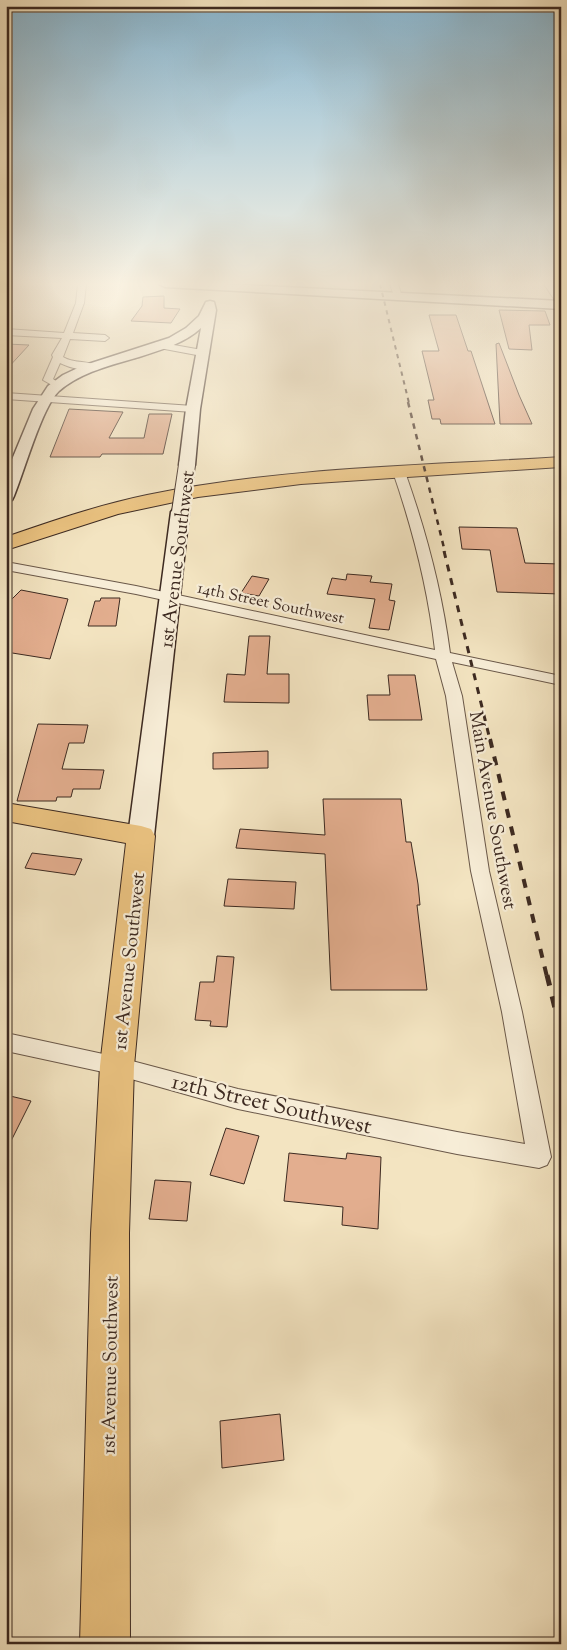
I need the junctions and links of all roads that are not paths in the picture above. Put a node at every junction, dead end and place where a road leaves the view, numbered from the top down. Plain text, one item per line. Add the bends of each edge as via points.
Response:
1 (56, 361) edge
2 (64, 361) edge
3 (113, 361) edge
4 (201, 361) edge
5 (95, 367) junction
6 (57, 385) junction
7 (6, 396) edge
8 (45, 399) junction
9 (193, 409) junction
10 (561, 452) edge
11 (561, 462) edge
12 (399, 472) junction
13 (6, 496) edge
14 (6, 530) edge
15 (6, 544) edge
16 (6, 566) edge
17 (169, 598) junction
18 (443, 656) junction
19 (561, 681) edge
20 (6, 812) edge
21 (141, 836) junction
22 (6, 1042) edge
23 (117, 1066) junction
24 (539, 1157) joint
25 (104, 1644) edge

1 - 6 street via 48,380
2 - 5 street
3 - 5 main road
4 - 9 main road, 1st Avenue Southwest
5 - 6 main road
6 - 8 main road
7 - 8 street
8 - 9 street
8 - 13 main road
9 - 17 main road, 1st Avenue Southwest, bridge
10 - 14 main road via 360,463 205,479 88,504
11 - 12 main road
12 - 15 main road via 205,490 147,501
12 - 18 street, Main Avenue Southwest via 417,523
16 - 17 street, 14th Street Southwest
17 - 18 street, 14th Street Southwest
17 - 21 main road, 1st Avenue Southwest
18 - 19 street, 14th Street Southwest
18 - 24 street, Main Avenue Southwest via 454,696 480,871 516,1030
20 - 21 main road
21 - 23 main road, 1st Avenue Southwest
22 - 23 street, 12th Street Southwest
23 - 24 street, 12th Street Southwest via 238,1099
23 - 25 main road, 1st Avenue Southwest via 110,1233

